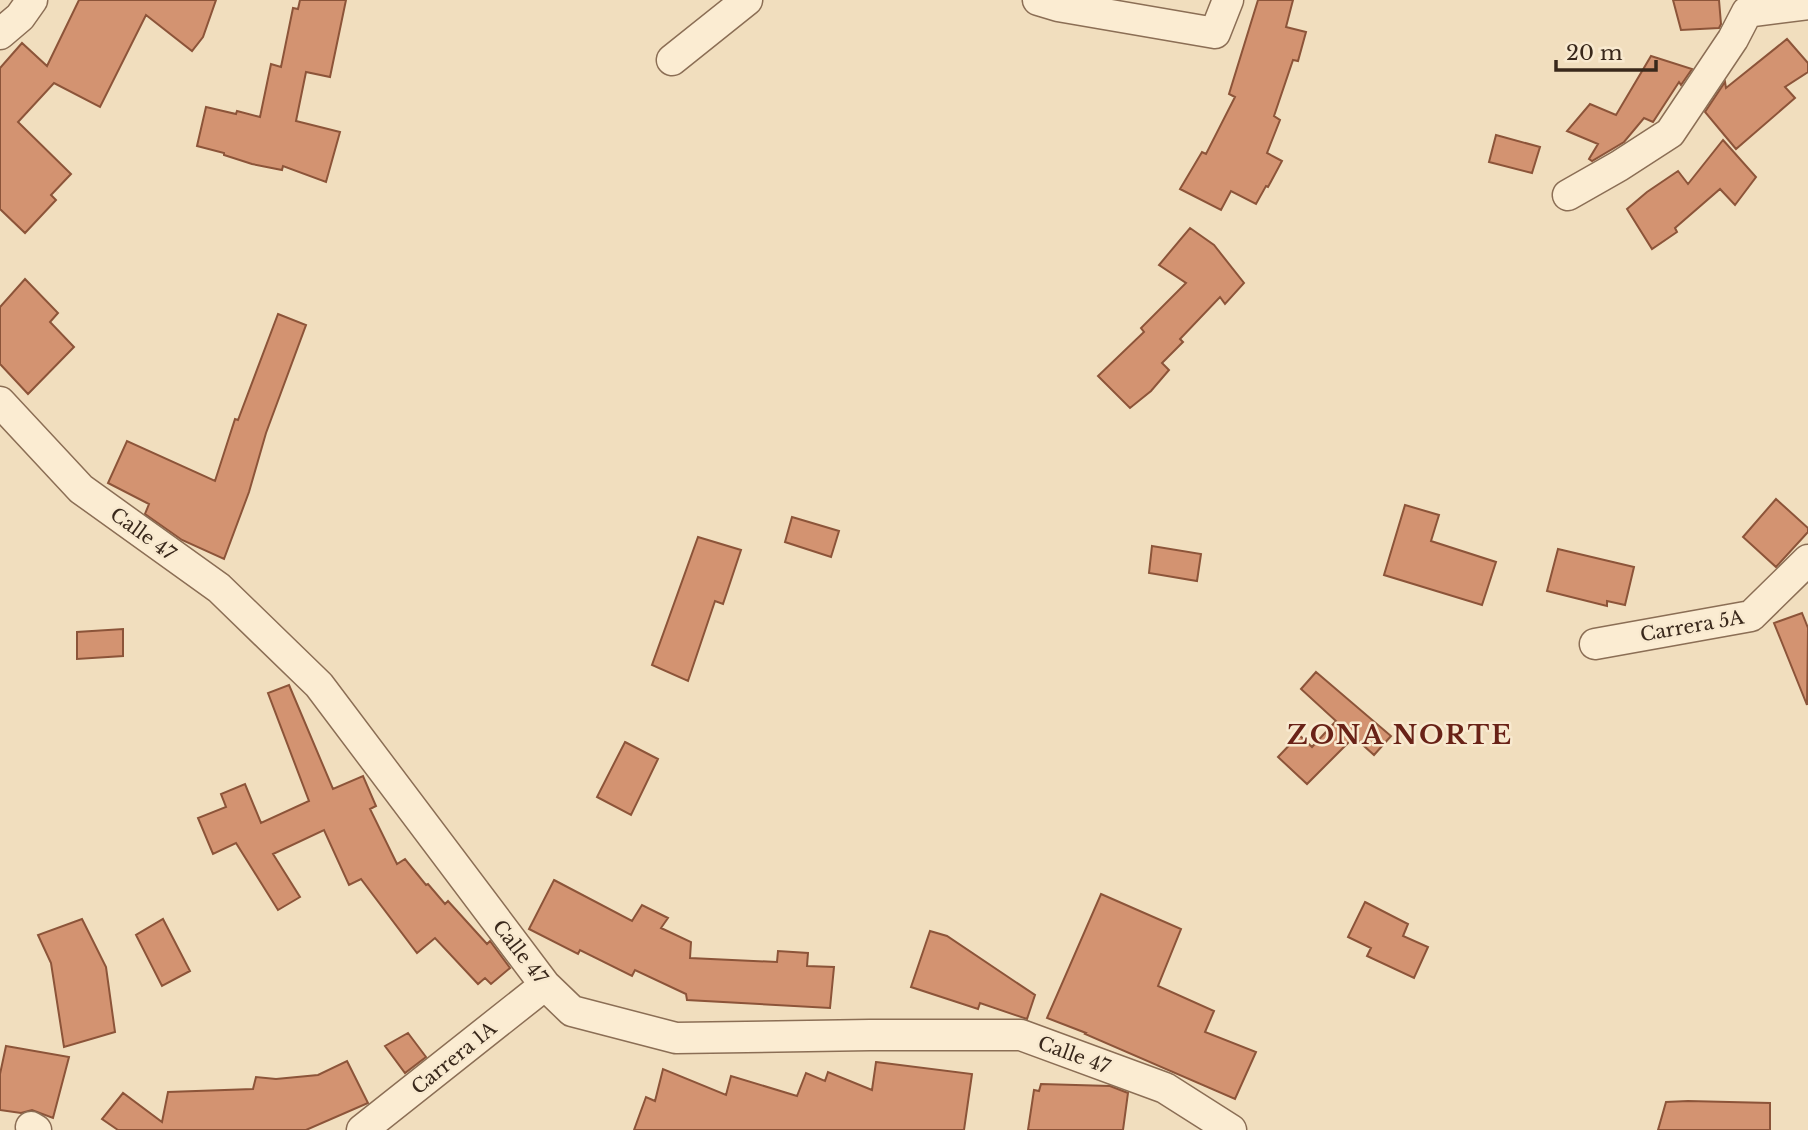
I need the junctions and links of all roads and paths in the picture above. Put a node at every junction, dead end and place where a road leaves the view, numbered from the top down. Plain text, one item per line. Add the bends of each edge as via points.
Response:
1 (32, 0) edge
2 (747, 0) edge
3 (1038, 0) edge
4 (1228, 0) edge
5 (1808, 4) edge
6 (1745, 6) edge
7 (0, 34) edge
8 (672, 60) dead end
9 (1567, 195) dead end
10 (0, 402) edge
11 (1808, 559) edge
12 (1595, 644) dead end
13 (545, 985) junction
14 (362, 1130) edge
15 (1231, 1130) edge

1 - 7 street
2 - 8 street
3 - 4 street via 1215,33
5 - 6 street
6 - 9 street via 1733,38 1670,132
10 - 13 street, Calle 47 via 81,489 219,588 319,685
11 - 12 street, Carrera 5A via 1751,616
13 - 14 street, Carrera 1A
13 - 15 street, Calle 47 via 572,1011 676,1038 1021,1035 1165,1088

